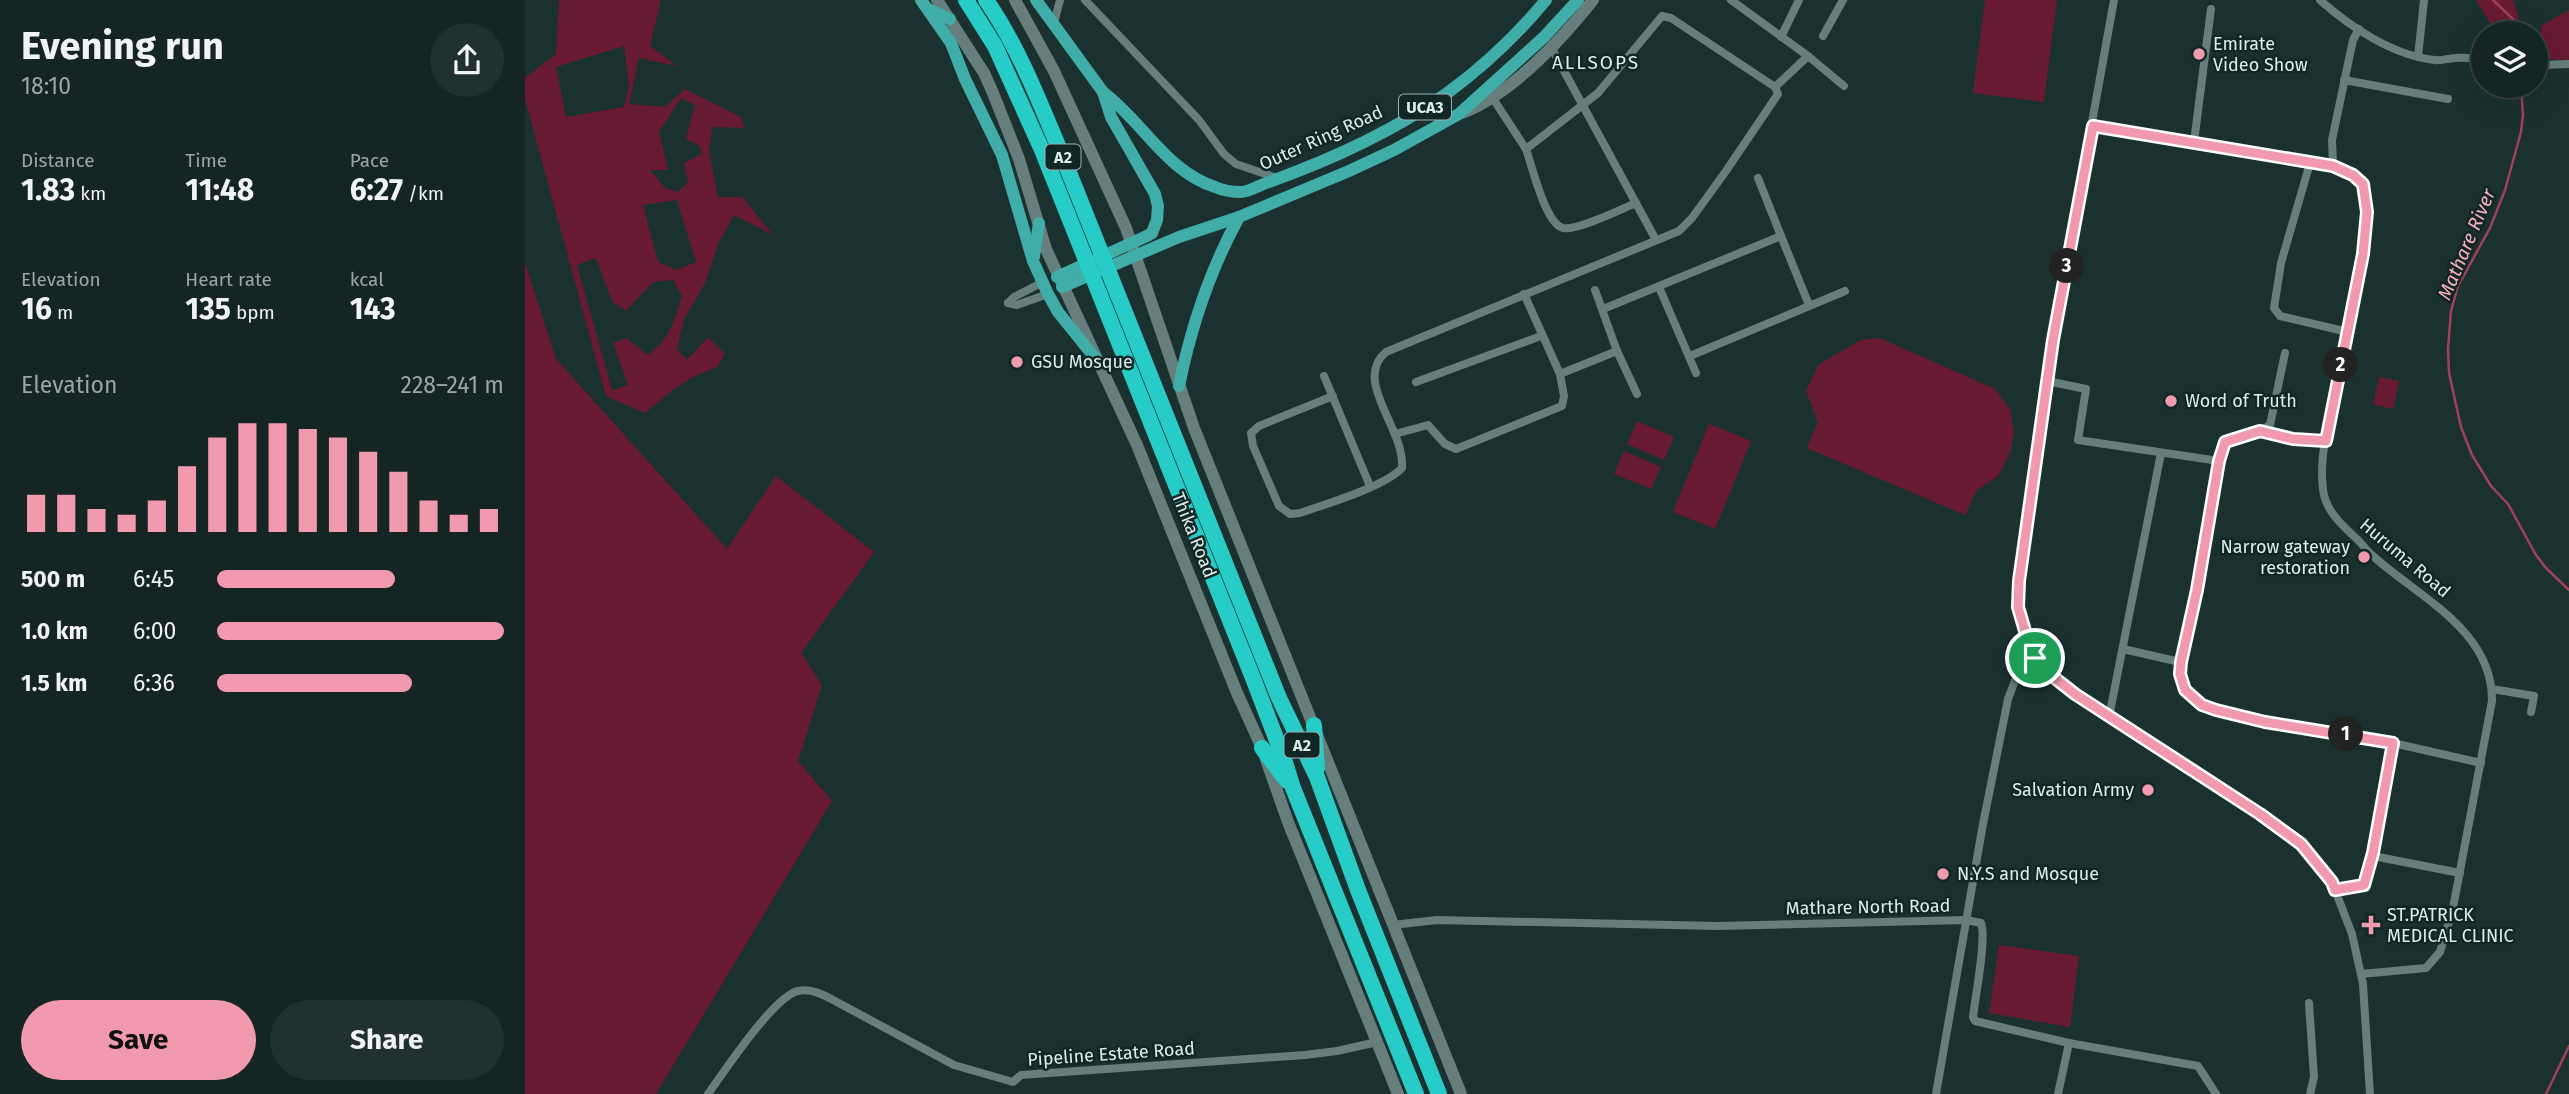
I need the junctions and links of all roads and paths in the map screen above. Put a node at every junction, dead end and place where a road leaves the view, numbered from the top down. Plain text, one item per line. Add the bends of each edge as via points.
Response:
1 (967, 0) edge
2 (986, 0) edge
3 (1015, 0) edge
4 (1060, 0) edge
5 (1085, 0) edge
6 (1546, 0) edge
7 (1577, 0) edge
8 (1593, 0) edge
9 (1731, 0) edge
10 (1799, 0) edge
11 (1843, 0) edge
12 (2114, 0) edge
13 (2321, 0) edge
14 (2424, 0) edge
15 (1042, 2) edge
16 (929, 3) edge
17 (2211, 9) dead end
18 (1054, 23) junction
19 (2359, 29) junction
20 (1823, 36) dead end
21 (1781, 37) junction
22 (1551, 47) junction
23 (1808, 56) junction
24 (2418, 57) junction
25 (2471, 59) edge
26 (2569, 64) edge
27 (2548, 65) edge
28 (2344, 80) junction
29 (1844, 86) dead end
30 (1775, 87) junction
31 (1103, 92) junction
32 (1492, 97) junction
33 (2448, 99) dead end
34 (1584, 105) junction
35 (1459, 114) junction
36 (2093, 126) junction
37 (2194, 142) junction
38 (1525, 149) junction
39 (2309, 163) junction
40 (2333, 166) junction
41 (1758, 178) dead end
42 (1279, 179) junction
43 (1636, 203) junction
44 (1239, 217) junction
45 (1039, 223) junction
46 (1781, 236) junction
47 (1656, 240) junction
48 (1142, 246) junction
49 (1033, 261) junction
50 (1066, 279) junction
51 (1659, 287) junction
52 (1595, 290) dead end
53 (1845, 291) dead end
54 (1524, 294) junction
55 (1809, 305) junction
56 (1602, 309) junction
57 (2348, 332) junction
58 (1541, 336) junction
59 (1617, 351) junction
60 (2285, 353) dead end
61 (1690, 356) junction
62 (1100, 365) junction
63 (1696, 373) dead end
64 (1559, 374) junction
65 (1324, 376) dead end
66 (2047, 381) junction
67 (1416, 382) dead end
68 (1179, 386) junction
69 (1637, 394) dead end
70 (1333, 396) junction
71 (2260, 431) junction
72 (1395, 434) junction
73 (2326, 441) junction
74 (2161, 453) junction
75 (2219, 461) junction
76 (1370, 486) junction
77 (2123, 649) junction
78 (2035, 658) junction
79 (2181, 662) junction
80 (2492, 689) junction
81 (2531, 712) dead end
82 (2109, 717) junction
83 (1314, 725) junction
84 (2393, 743) junction
85 (1262, 748) junction
86 (2481, 763) junction
87 (1317, 777) junction
88 (1293, 788) junction
89 (2373, 853) junction
90 (2460, 873) junction
91 (2335, 890) junction
92 (1966, 920) junction
93 (1394, 925) junction
94 (2361, 974) junction
95 (2309, 1003) dead end
96 (1377, 1042) junction
97 (2069, 1043) junction
98 (2213, 1093) edge
99 (708, 1094) edge
100 (1398, 1094) edge
101 (1416, 1094) edge
102 (1439, 1094) edge
103 (1461, 1094) edge
104 (1936, 1094) edge
105 (2059, 1094) edge
106 (2310, 1094) edge
107 (2370, 1094) edge

1 - 88 highway, Thika Road / A2 via 995,46 1042,150 1254,678
2 - 87 highway, Thika Road / A2 via 1038,98 1279,698
3 - 68 main road via 1126,228
4 - 18 street
5 - 42 street via 1224,154 1236,164
6 - 42 main road, Outer Ring Road / UCA3 via 1491,58 1446,94 1373,137
7 - 35 main road, UCA3 via 1539,43
8 - 22 main road, UCA3
9 - 21 street
10 - 21 street
11 - 20 street
12 - 36 street
13 - 19 street
14 - 24 street
15 - 18 main road
16 - 45 main road, Thika Road via 950,19 993,93
16 - 49 main road via 1002,155
17 - 37 street
18 - 31 main road
19 - 24 street
19 - 28 street
21 - 23 street
22 - 32 main road, UCA3
22 - 34 street
23 - 29 street
23 - 30 street
24 - 25 street
26 - 27 street
28 - 33 street
28 - 40 street via 2332,140
30 - 34 street via 1662,16
30 - 47 street via 1776,100 1692,218 1679,231
31 - 42 main road, Outer Ring Road / UCA3 via 1175,166 1202,183 1243,192
31 - 48 main road via 1111,117 1155,194 1157,220
32 - 35 main road, UCA3
32 - 38 street
34 - 38 street
34 - 43 street
35 - 44 main road, UCA3 via 1394,150
36 - 37 street
36 - 66 street
37 - 39 street
38 - 43 street via 1548,213 1562,228
39 - 40 street
39 - 57 street via 2281,263 2274,308 2280,316
40 - 57 street, Huruma Road via 2363,184 2367,212
41 - 46 street
43 - 47 street
44 - 48 main road
44 - 68 main road via 1214,265
45 - 49 main road
45 - 50 main road, Thika Road via 1046,249
46 - 51 street
46 - 55 street
47 - 54 street
48 - 50 main road
49 - 62 main road via 1058,312
50 - 62 main road, Thika Road
51 - 56 street
51 - 61 street
52 - 56 street
53 - 55 street
54 - 58 street
54 - 72 street via 1380,357 1373,378
55 - 61 street
56 - 59 street
57 - 73 street, Huruma Road
58 - 64 street
58 - 67 street
59 - 64 street
59 - 69 street
60 - 71 street via 2270,425
61 - 63 street
62 - 85 main road, Thika Road
64 - 72 street via 1565,396 1562,406 1463,448 1448,446 1428,425
65 - 70 street
66 - 74 street via 2087,389 2078,440
66 - 78 street via 2017,600
68 - 83 main road
70 - 76 street
70 - 76 street via 1253,429 1253,446 1279,506 1290,514
71 - 73 street
71 - 75 street via 2225,442
72 - 76 street via 1402,468
73 - 80 street, Huruma Road via 2323,490 2334,516 2371,554 2462,630 2480,654
74 - 75 street
74 - 77 street
75 - 79 street
77 - 79 street
77 - 82 street
78 - 82 street
78 - 92 street via 2019,670 2009,694
79 - 84 street via 2185,690 2209,708
80 - 81 street via 2534,696
80 - 86 street, Huruma Road
82 - 91 street via 2301,844
83 - 87 highway
83 - 93 main road
84 - 86 street
84 - 89 street
85 - 88 highway
85 - 96 main road, Thika Road
86 - 90 street, Huruma Road
87 - 102 highway, Thika Road / A2
88 - 101 highway, Thika Road / A2
89 - 90 street via 2379,858
89 - 91 street via 2364,885
90 - 94 street, Huruma Road via 2448,930 2431,964
91 - 94 street
92 - 93 street, Mathare North Road via 1717,926 1437,920
92 - 97 street, Mathare North Road via 1981,923 1983,928 1975,1021
92 - 104 street
93 - 103 main road
94 - 107 street
95 - 106 street via 2314,1077
96 - 99 street, Pipeline Estate Road via 1305,1055 1021,1075 1013,1082 954,1065 827,997 800,990 771,1011
96 - 100 main road, Thika Road
97 - 98 street, Mathare North Road via 2198,1066
97 - 105 street

